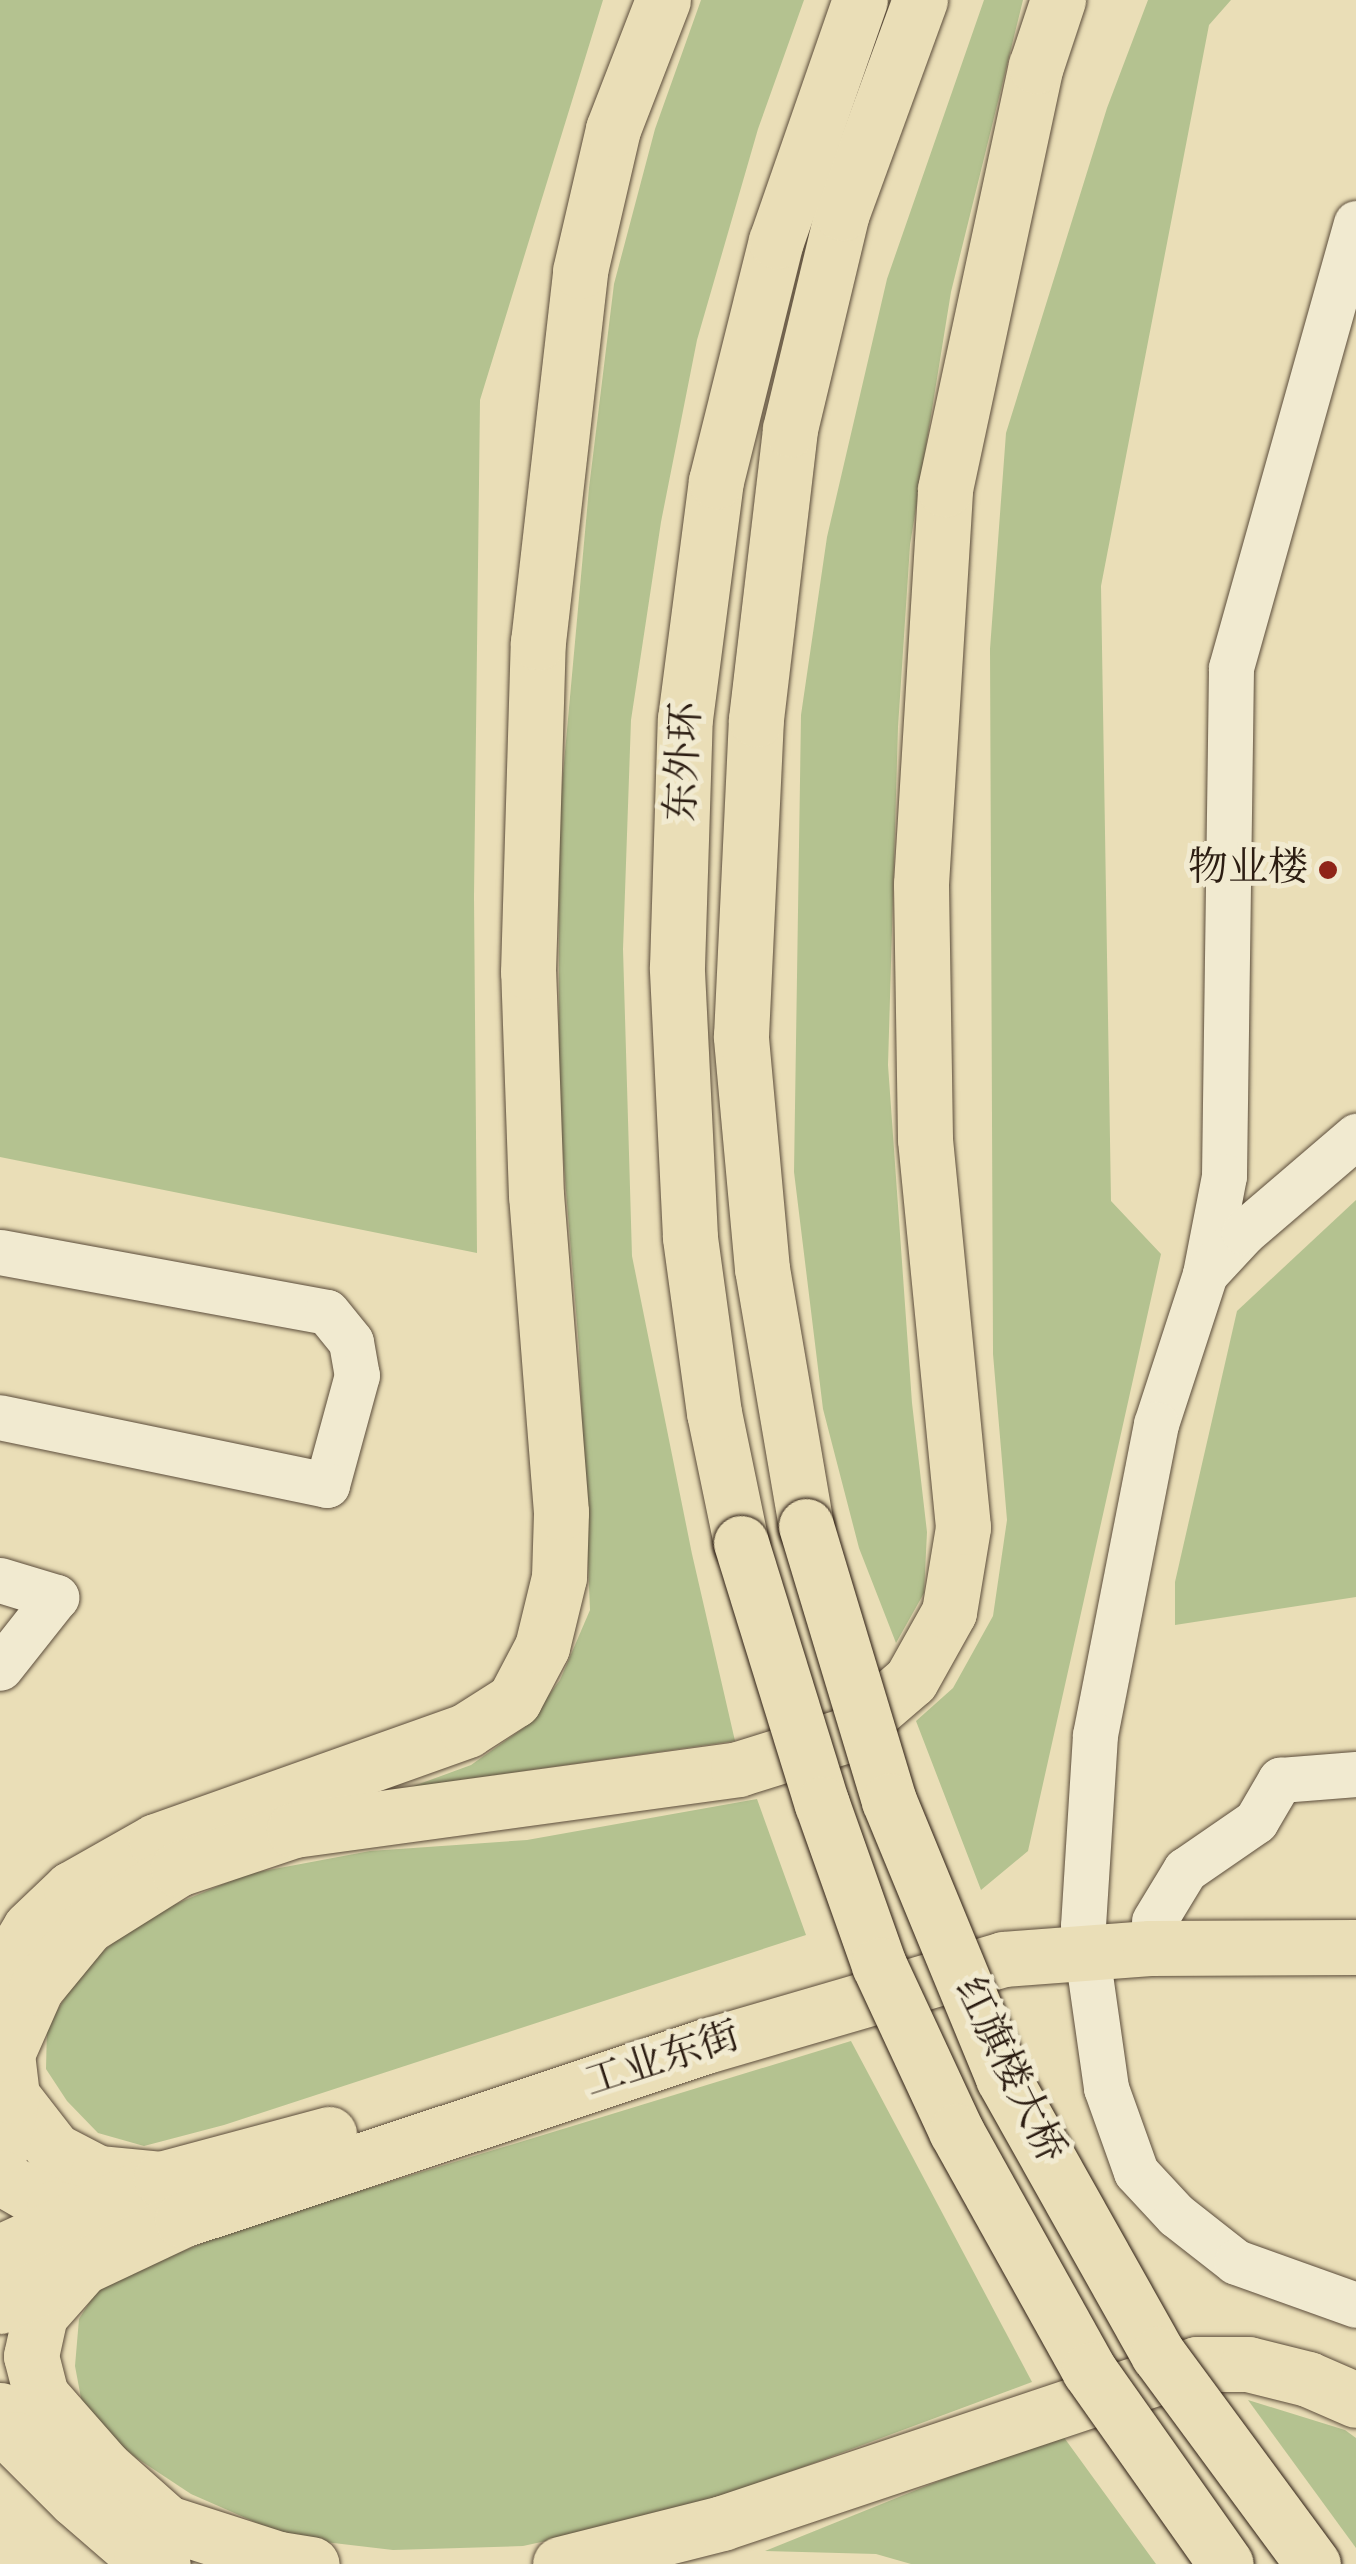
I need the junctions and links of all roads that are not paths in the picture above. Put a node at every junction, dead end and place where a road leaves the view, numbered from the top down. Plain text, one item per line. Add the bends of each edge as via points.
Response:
1 (663, 0) edge
2 (860, 0) edge
3 (920, 0) edge
4 (1058, 0) edge
5 (1356, 223) edge
6 (1356, 1136) edge
7 (0, 1252) edge
8 (1205, 1274) junction
9 (0, 1417) edge
10 (741, 1543) joint
11 (0, 1580) edge
12 (0, 1668) edge
13 (1356, 1774) edge
14 (1356, 1914) edge
15 (1154, 1921) junction
16 (1085, 1939) junction
17 (1356, 1948) edge
18 (0, 1978) edge
19 (12, 2096) junction
20 (0, 2152) edge
21 (0, 2177) edge
22 (119, 2216) junction
23 (3, 2295) edge
24 (1356, 2305) edge
25 (1356, 2400) edge
26 (0, 2410) edge
27 (163, 2564) edge
28 (312, 2564) edge
29 (560, 2564) edge
30 (1226, 2564) edge
31 (1314, 2564) edge

1 - 18 main road via 613,129 580,272 538,642 528,972 536,1196 561,1512 559,1577 542,1647 514,1700 467,1730 156,1840 70,1889 30,1928
2 - 10 main road, 东外环 via 776,241 716,482 685,719 677,967 690,1237 714,1413
3 - 31 main road, 红旗楼大桥, bridge via 842,213 790,429 756,719 741,1036 762,1269 806,1526 890,1801 1003,2078 1158,2354
4 - 19 main road via 1036,66 945,489 921,884 924,1139 963,1527 949,1612 910,1680 847,1735 738,1769 294,1830 178,1870 87,1926 36,1988 7,2054
5 - 8 street via 1231,668 1224,1176
6 - 8 street
7 - 9 street via 327,1312 351,1342 357,1375 327,1484
8 - 16 street via 1156,1424 1095,1735
10 - 30 main road, 红旗楼大桥, bridge via 878,1965 956,2131 1089,2370
11 - 12 street via 56,1597
13 - 15 street via 1280,1780 1256,1821 1185,1870
14 - 15 main road, 工业东街
15 - 16 main road, 工业东街
16 - 17 main road, 工业东街
16 - 22 main road, 工业东街 via 982,1934 686,2018 311,2140
16 - 24 street via 1106,2088 1136,2172 1176,2215 1236,2262
19 - 20 main road
19 - 22 main road via 54,2150 98,2173
21 - 22 main road via 54,2208
22 - 23 main road, 工业东街
22 - 28 main road via 40,2315 30,2356 42,2395 104,2468 168,2523
25 - 29 main road via 1248,2364 1196,2364 722,2524
26 - 27 main road via 16,2438 75,2499 142,2556

